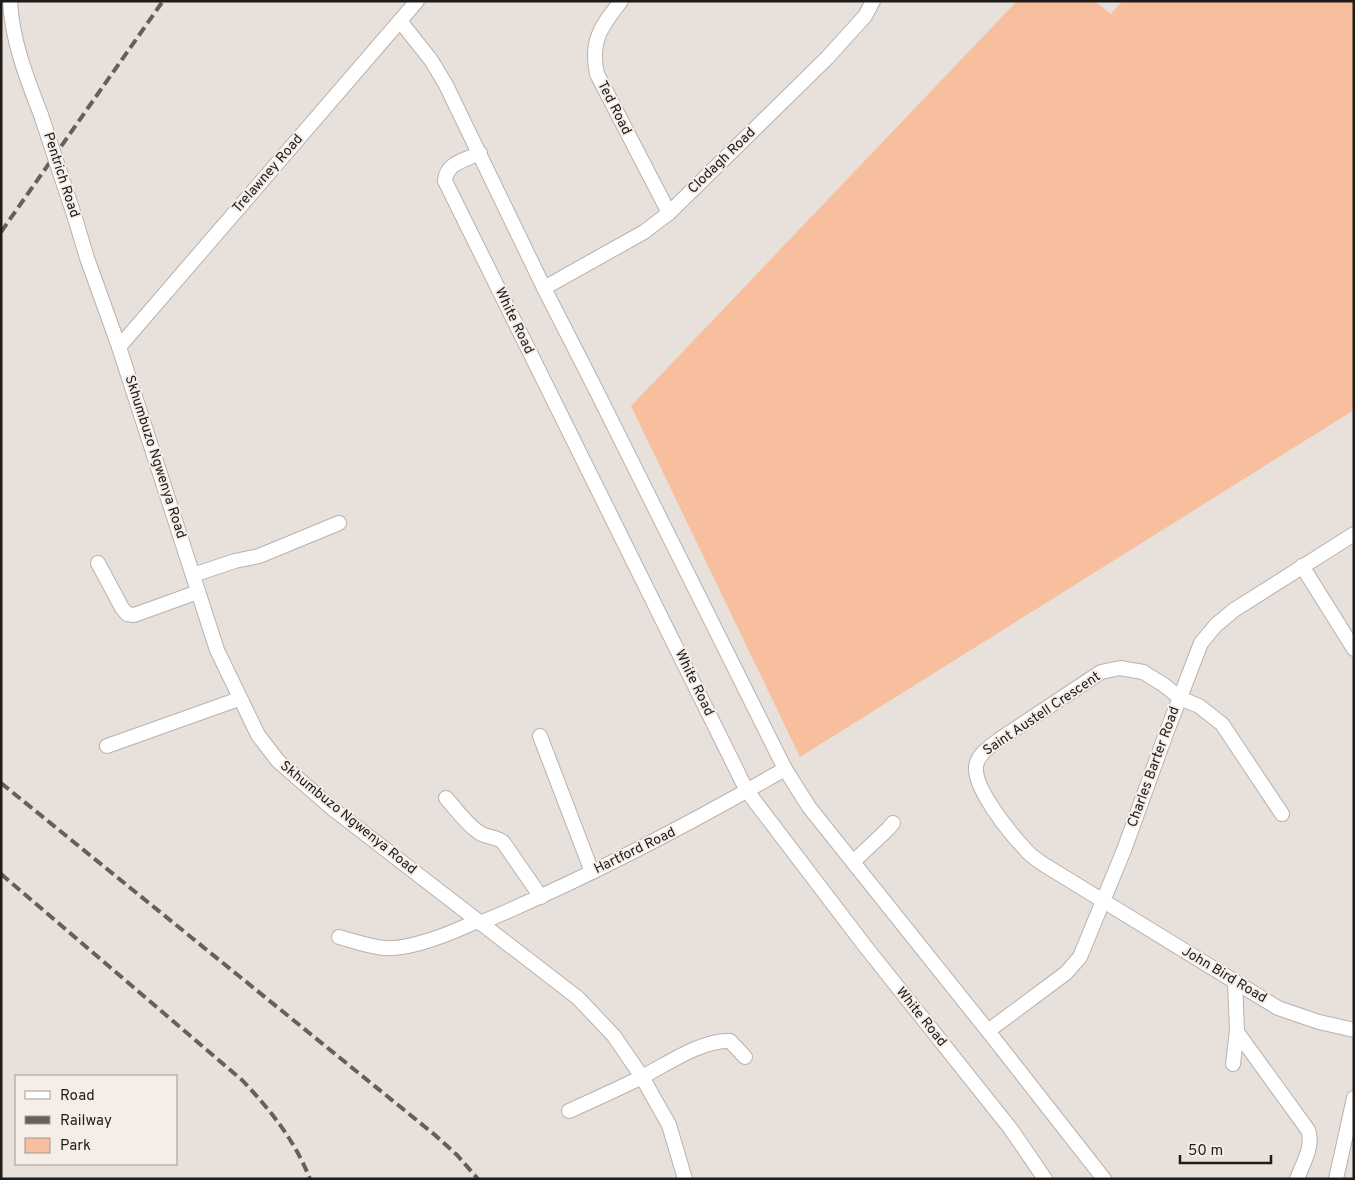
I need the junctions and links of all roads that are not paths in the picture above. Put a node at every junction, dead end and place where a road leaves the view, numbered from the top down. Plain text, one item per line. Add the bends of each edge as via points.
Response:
1 (10, 1) edge
2 (417, 1) edge
3 (621, 1) edge
4 (873, 1) edge
5 (400, 21) junction
6 (480, 154) junction
7 (669, 213) junction
8 (544, 288) junction
9 (119, 348) junction
10 (339, 523) dead end
11 (1354, 534) edge
12 (98, 564) dead end
13 (1302, 566) junction
14 (193, 575) junction
15 (198, 592) junction
16 (1354, 649) edge
17 (1180, 698) junction
18 (239, 699) junction
19 (540, 736) dead end
20 (107, 746) dead end
21 (785, 769) junction
22 (747, 791) junction
23 (446, 798) dead end
24 (1282, 814) dead end
25 (893, 823) dead end
26 (853, 862) junction
27 (592, 872) junction
28 (541, 897) junction
29 (1102, 902) junction
30 (479, 922) junction
31 (339, 937) dead end
32 (1235, 982) junction
33 (1354, 1030) edge
34 (988, 1031) junction
35 (1237, 1032) junction
36 (745, 1057) dead end
37 (1233, 1064) dead end
38 (642, 1077) junction
39 (1354, 1098) edge
40 (569, 1111) dead end
41 (1103, 1178) edge
42 (685, 1179) edge
43 (1045, 1179) edge
44 (1297, 1179) edge
45 (1336, 1179) edge

1 - 9 street, Pentrich Road, bridge via 23,67
2 - 5 street, Trelawney Road
3 - 7 street, Ted Road via 596,38 594,61 597,74
4 - 7 street, Clodagh Road via 865,16 828,58
5 - 6 street via 436,68
5 - 9 street, Trelawney Road
6 - 8 street
6 - 22 street, White Road via 451,166 446,171 445,181
7 - 8 street, Clodagh Road via 644,232
8 - 21 street
9 - 14 street, Skhumbuzo Ngwenya Road
10 - 14 street via 259,556
11 - 13 street, Charles Barter Road
12 - 15 street via 128,614
13 - 16 street
13 - 17 street, Charles Barter Road via 1216,625 1201,643
14 - 15 street, Skhumbuzo Ngwenya Road
15 - 18 street, Skhumbuzo Ngwenya Road via 217,650
17 - 24 street via 1199,706 1222,724
17 - 29 street, Charles Barter Road
17 - 29 street, Saint Austell Crescent via 1143,672 1120,668 1101,672 1000,739 978,758 977,782 984,796 1026,850
18 - 20 street
18 - 30 street, Skhumbuzo Ngwenya Road via 258,735 278,761 333,809
19 - 27 street
21 - 22 street, Hartford Road
21 - 26 street
22 - 27 street, Hartford Road
22 - 43 street, White Road via 1010,1128
23 - 28 street via 477,832 503,842
25 - 26 street
26 - 34 street
27 - 28 street, Hartford Road
28 - 30 street, Hartford Road
29 - 32 street, John Bird Road
29 - 34 street, Charles Barter Road via 1080,957 1066,973
30 - 31 street, Hartford Road via 454,932 385,948
30 - 38 street, Skhumbuzo Ngwenya Road via 578,998 614,1036
32 - 33 street, John Bird Road via 1278,1008
32 - 35 street
34 - 41 street
35 - 37 street
35 - 44 street via 1308,1130 1310,1144
36 - 38 street via 730,1041 717,1042 682,1055
38 - 40 street
38 - 42 street, Skhumbuzo Ngwenya Road via 669,1125
39 - 45 street

